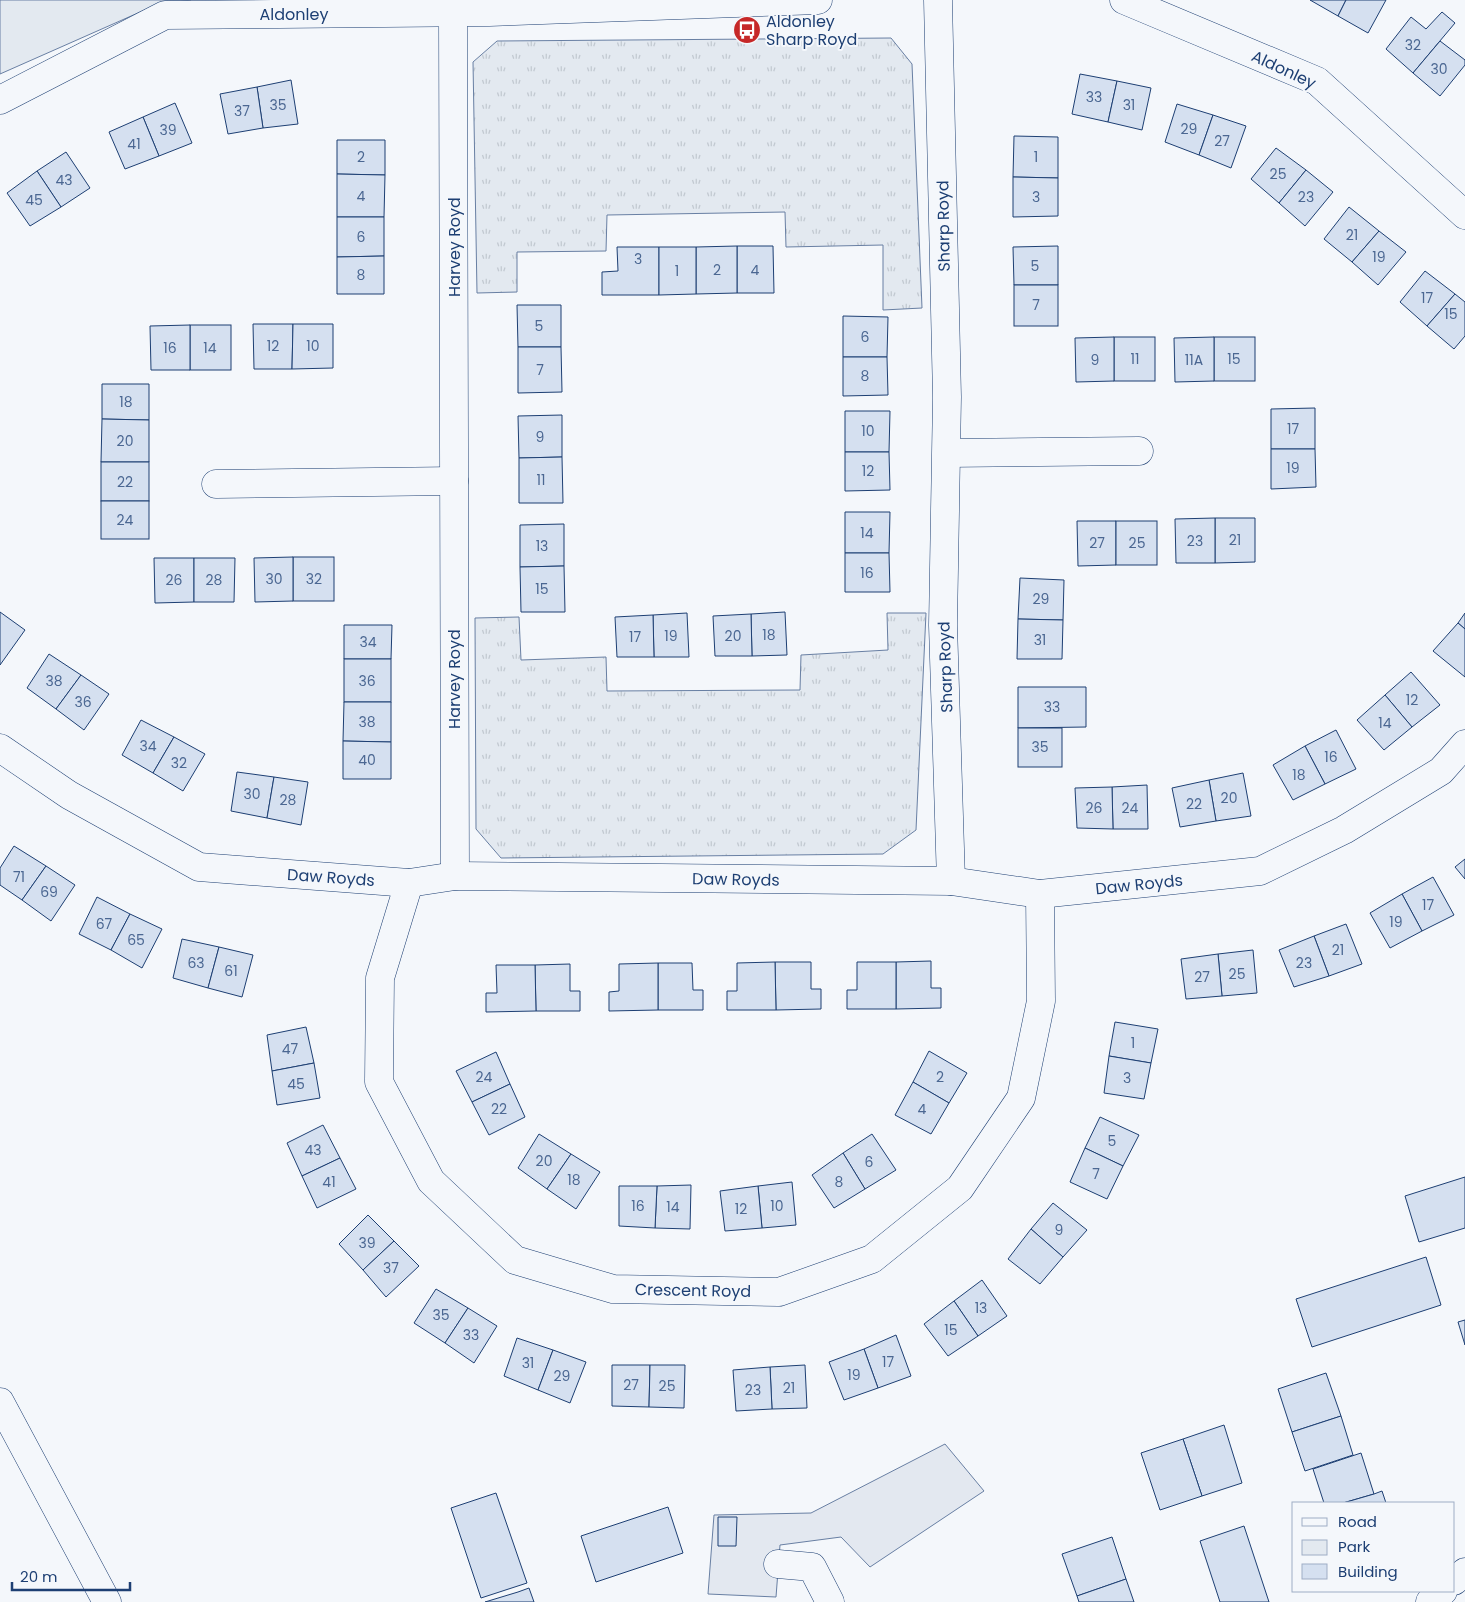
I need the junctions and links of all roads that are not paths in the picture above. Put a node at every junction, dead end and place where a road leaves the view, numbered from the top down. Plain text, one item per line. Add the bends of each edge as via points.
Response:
1 (818, 0) edge
2 (938, 0) edge
3 (1124, 0) edge
4 (701, 3) edge
5 (453, 13) junction
6 (0, 100) edge
7 (1465, 215) edge
8 (1140, 451) dead end
9 (946, 453) junction
10 (454, 481) junction
11 (216, 484) dead end
12 (1465, 744) edge
13 (0, 748) edge
14 (455, 876) junction
15 (951, 881) junction
16 (409, 883) junction
17 (1040, 894) junction
18 (0, 1402) edge
19 (778, 1564) dead end
20 (1465, 1572) edge
21 (1455, 1581) edge
22 (1442, 1592) edge
23 (107, 1602) edge
24 (830, 1602) edge
25 (1430, 1602) edge

1 - 4 street, Aldonley
2 - 9 street, Sharp Royd
3 - 7 street, Aldonley via 1317,81
4 - 5 street, Aldonley
5 - 6 street, Aldonley via 165,15
5 - 10 street, Harvey Royd
8 - 9 street
9 - 15 street, Sharp Royd via 943,626
10 - 11 street
10 - 14 street, Harvey Royd
12 - 17 street, Daw Royds via 1441,771 1344,830 1260,871
13 - 16 street, Daw Royds via 69,795 199,867
14 - 15 street, Daw Royds
14 - 16 street, Daw Royds
15 - 17 street, Daw Royds
16 - 17 street, Crescent Royd via 380,978 379,1082 431,1181 515,1260 613,1290 779,1292 872,1258 960,1188 1021,1098 1041,1001
18 - 23 street
19 - 24 street via 812,1567
20 - 21 street
22 - 25 street

